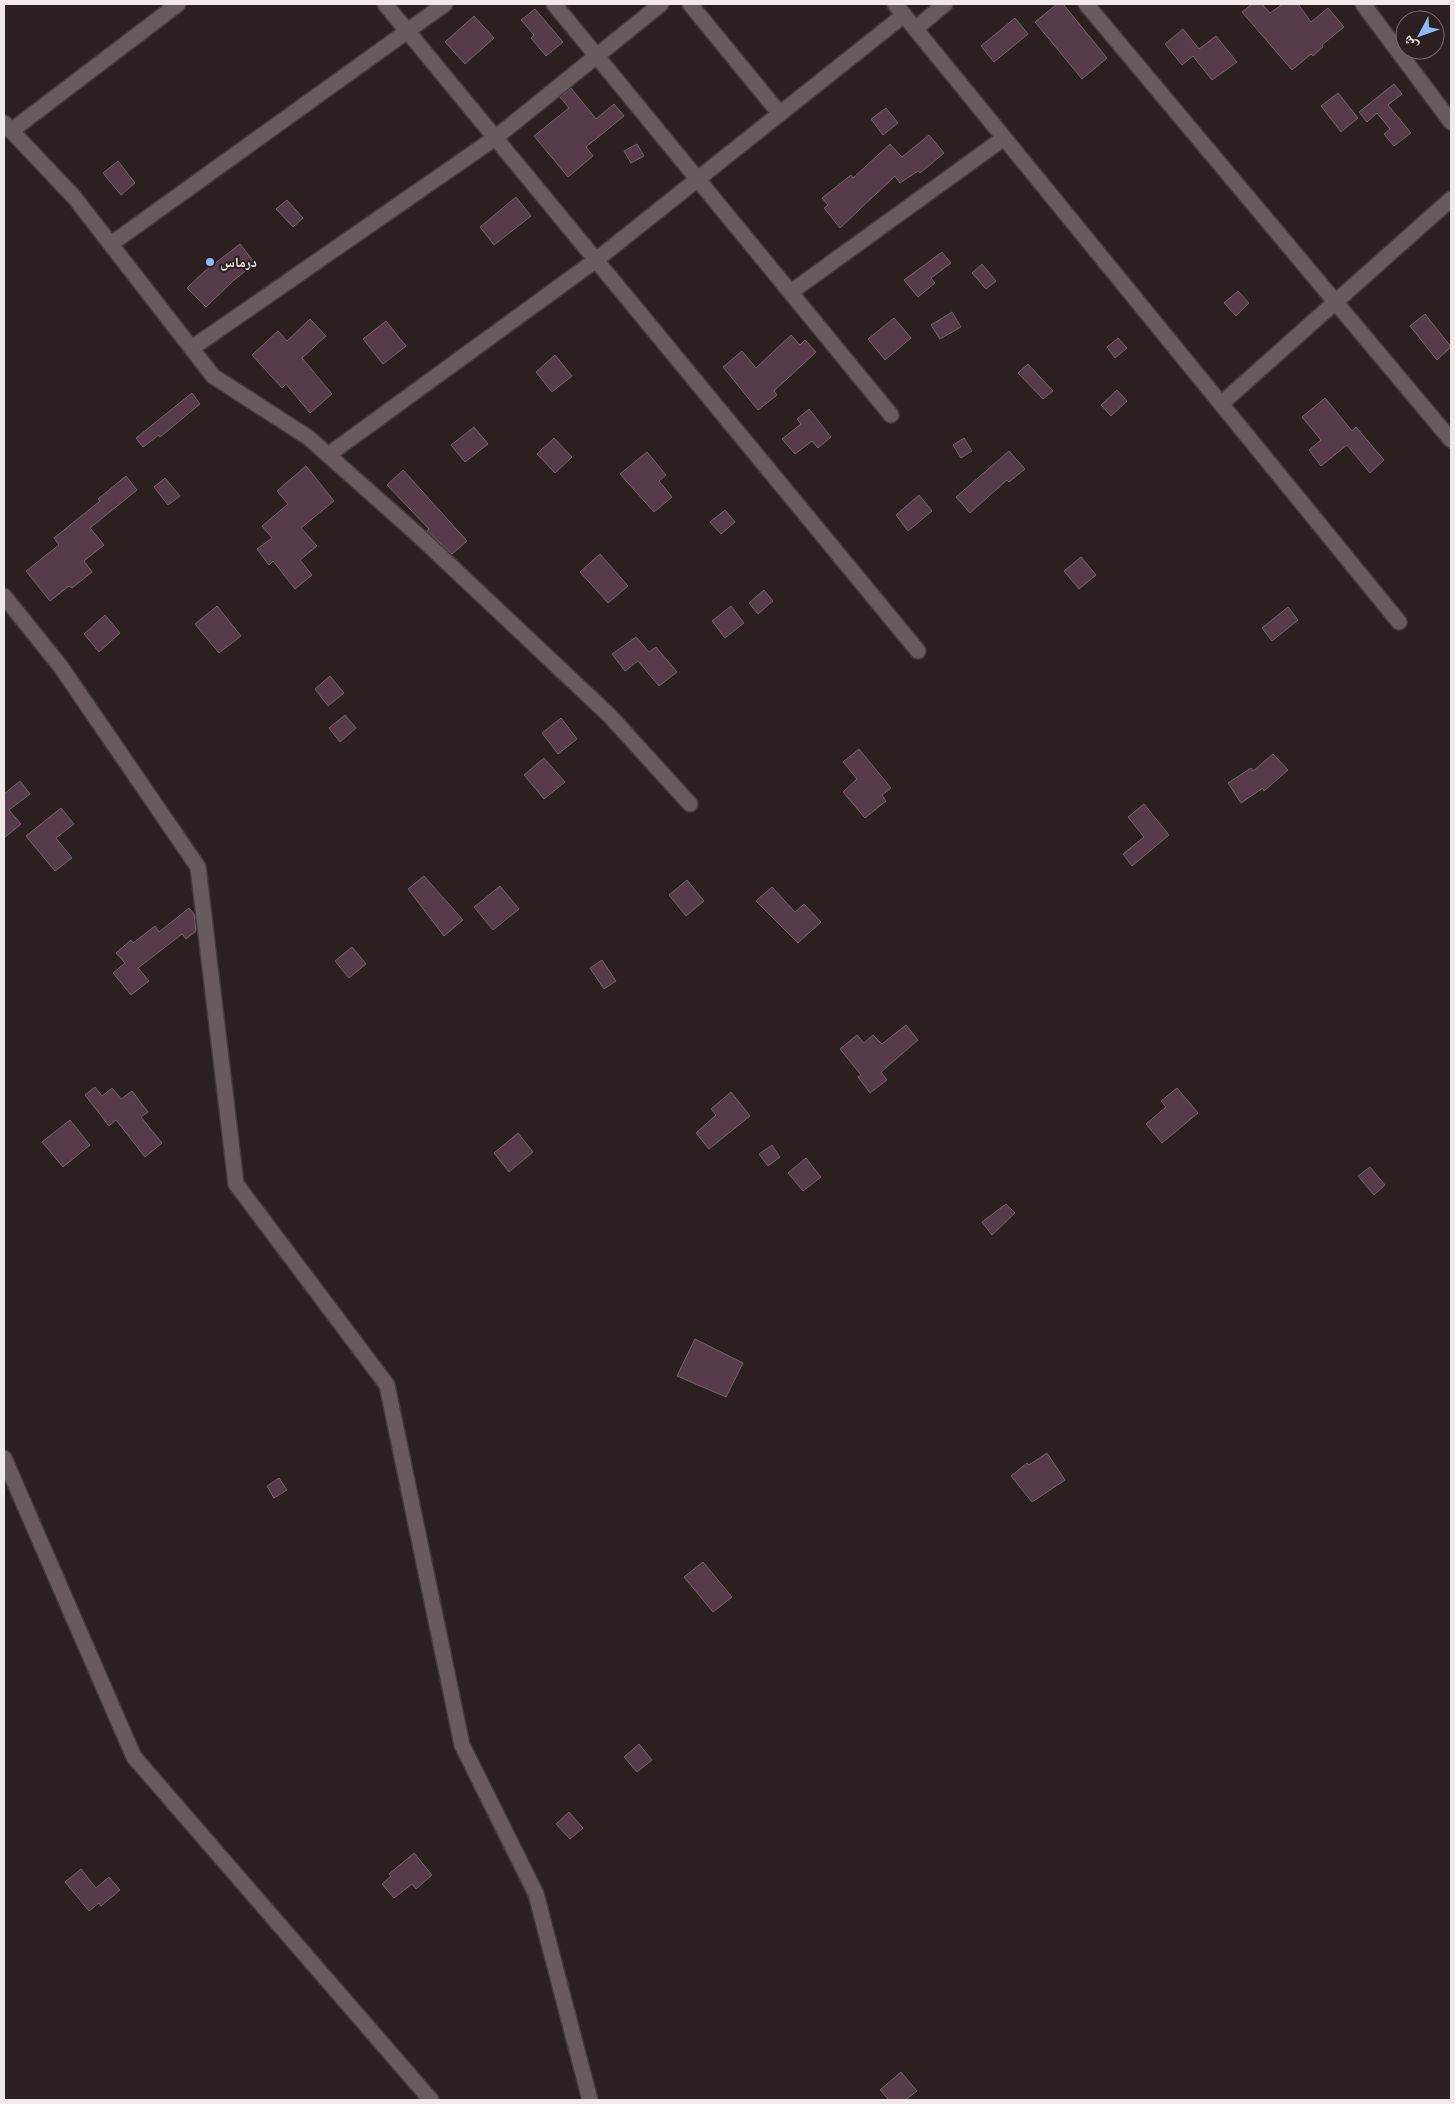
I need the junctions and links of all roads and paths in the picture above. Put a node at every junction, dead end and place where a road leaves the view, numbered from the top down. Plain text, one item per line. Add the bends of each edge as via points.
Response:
1 (178, 4) edge
2 (385, 4) edge
3 (445, 4) edge
4 (554, 4) edge
5 (661, 4) edge
6 (690, 4) edge
7 (945, 4) edge
8 (1086, 4) edge
9 (1363, 4) edge
10 (899, 10) edge
11 (915, 29) junction
12 (408, 32) junction
13 (597, 56) junction
14 (780, 114) junction
15 (1451, 122) edge
16 (7, 127) edge
17 (495, 138) junction
18 (1004, 138) junction
19 (698, 179) junction
20 (1451, 199) edge
21 (111, 244) junction
22 (596, 260) junction
23 (790, 292) junction
24 (1336, 302) junction
25 (192, 348) junction
26 (1221, 404) junction
27 (891, 414) dead end
28 (1451, 440) edge
29 (328, 455) junction
30 (4, 596) edge
31 (1399, 622) dead end
32 (918, 651) dead end
33 (690, 804) dead end
34 (4, 1458) edge
35 (431, 2100) edge
36 (590, 2100) edge

1 - 16 street
2 - 12 street
3 - 12 street
4 - 13 street
5 - 13 street
6 - 14 street
7 - 11 street
8 - 24 street
9 - 15 street
10 - 11 street
10 - 14 street
11 - 18 street
12 - 17 street
12 - 21 street
13 - 17 street
13 - 19 street
14 - 19 street
16 - 21 street via 74,197
17 - 22 street
17 - 25 street
18 - 23 street
18 - 26 street
19 - 22 street
19 - 23 street
20 - 24 street
21 - 25 street
22 - 29 street
22 - 32 street
23 - 27 street
24 - 26 street
24 - 28 street
25 - 29 street via 214,376 309,438
26 - 31 street
29 - 33 street via 610,716
30 - 36 street via 61,667 198,867 236,1184 387,1385 462,1745 536,1894
34 - 35 street via 134,1757

